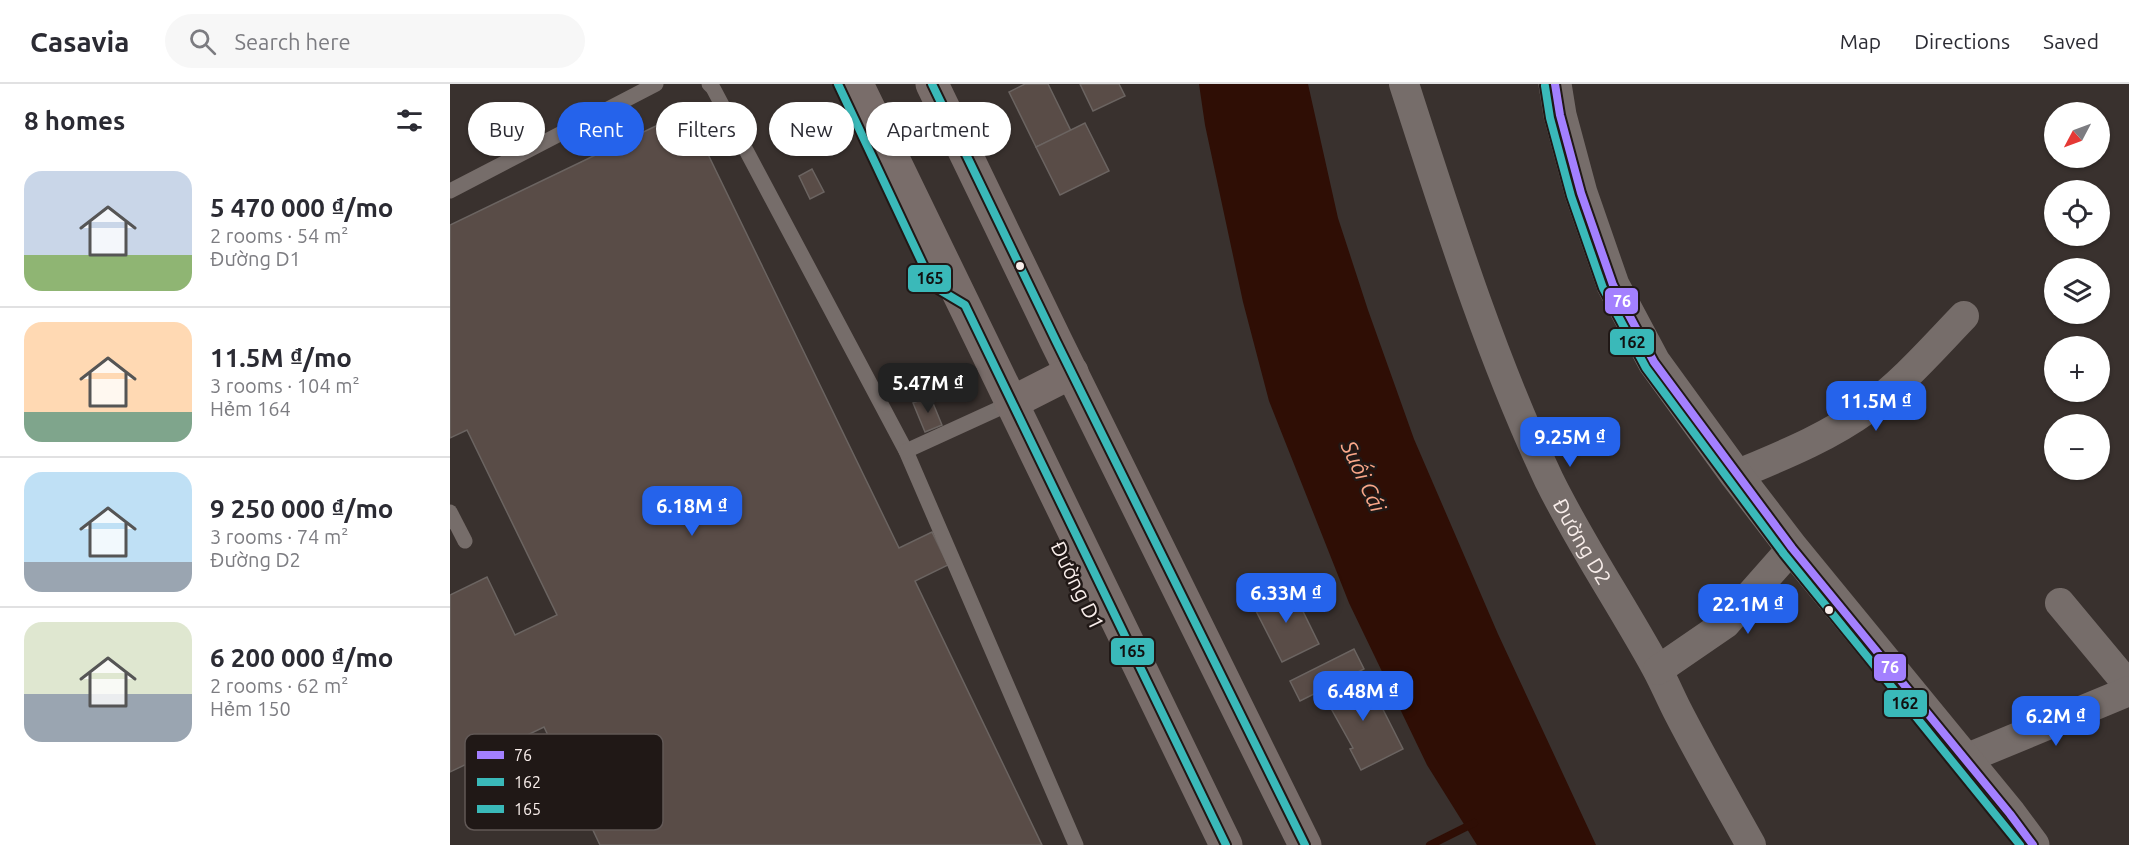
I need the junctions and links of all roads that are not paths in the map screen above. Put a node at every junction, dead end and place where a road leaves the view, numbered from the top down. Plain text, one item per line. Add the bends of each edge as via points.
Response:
1 (656, 84) edge
2 (709, 84) edge
3 (838, 84) edge
4 (857, 84) edge
5 (932, 84) edge
6 (1404, 84) edge
7 (1556, 84) edge
8 (450, 191) edge
9 (964, 305) junction
10 (1964, 316) dead end
11 (1072, 372) junction
12 (1011, 403) junction
13 (906, 451) junction
14 (1736, 476) junction
15 (1049, 481) junction
16 (450, 512) edge
17 (465, 541) dead end
18 (1792, 548) junction
19 (2060, 603) dead end
20 (1658, 670) junction
21 (2129, 686) edge
22 (2129, 692) edge
23 (1965, 759) junction
24 (1076, 845) edge
25 (1208, 845) edge
26 (1226, 845) edge
27 (1305, 845) edge
28 (1751, 845) edge
29 (2033, 845) edge

1 - 8 lane
2 - 13 lane
3 - 9 main road via 933,286
4 - 9 main road, Đường D1
5 - 11 main road
6 - 20 street, Đường D2 via 1516,406 1550,482
7 - 14 street via 1560,115 1581,193 1613,285 1654,362
9 - 12 main road, Đường D1
10 - 14 street via 1899,384 1868,408 1813,442
11 - 12 main road
11 - 27 main road
12 - 13 lane
12 - 15 main road, Đường D1
13 - 24 lane
14 - 18 street
15 - 25 main road, Đường D1 via 1048,523
15 - 26 main road, Đường D1
16 - 17 lane
18 - 20 street via 1725,624
18 - 23 street
19 - 21 street
20 - 28 street, Đường D2
22 - 23 street
23 - 29 street

